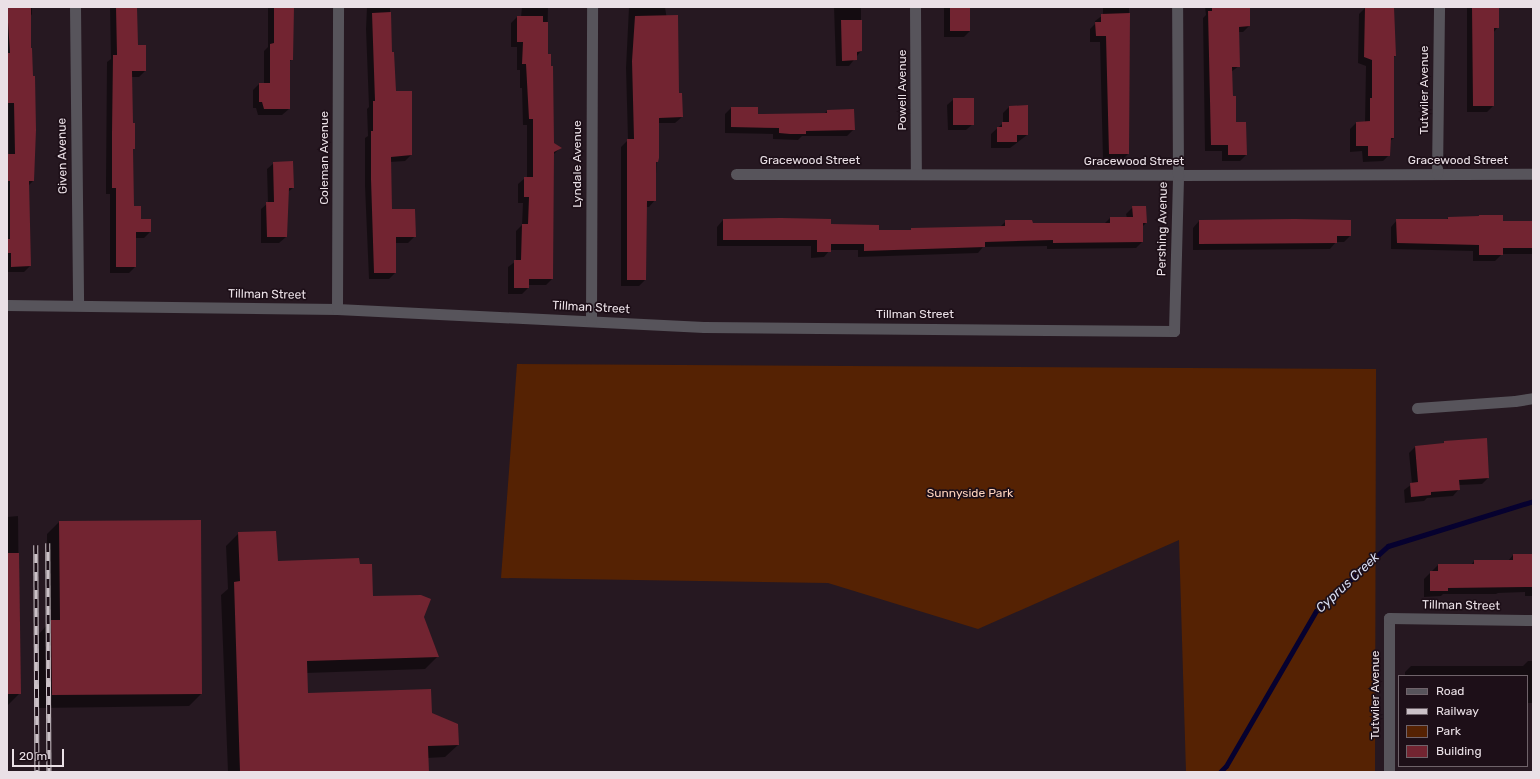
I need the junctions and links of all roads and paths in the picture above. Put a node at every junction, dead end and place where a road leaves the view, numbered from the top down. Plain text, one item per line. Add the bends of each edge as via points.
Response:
1 (75, 7) edge
2 (338, 7) edge
3 (592, 7) edge
4 (915, 7) edge
5 (1177, 7) edge
6 (1439, 7) edge
7 (736, 174) dead end
8 (916, 174) junction
9 (1438, 174) junction
10 (1533, 174) edge
11 (1178, 175) junction
12 (7, 305) edge
13 (78, 305) junction
14 (337, 309) junction
15 (591, 321) junction
16 (1174, 331) joint
17 (1533, 398) edge
18 (1417, 408) dead end
19 (1389, 618) joint
20 (1533, 620) edge
21 (1389, 772) edge

1 - 13 street, Given Avenue
2 - 14 street, Coleman Avenue
3 - 15 street, Lyndale Avenue
4 - 8 street, Powell Avenue
5 - 11 street, Pershing Avenue
6 - 9 street, Tutwiler Avenue
7 - 8 street, Gracewood Street
8 - 11 street, Gracewood Street
9 - 10 street, Gracewood Street
9 - 11 street, Gracewood Street
11 - 16 street, Pershing Avenue
12 - 13 street, Tillman Street
13 - 14 street, Tillman Street
14 - 15 street, Tillman Street
15 - 16 street, Tillman Street via 704,327
17 - 18 street
19 - 20 street, Tillman Street
19 - 21 street, Tutwiler Avenue

